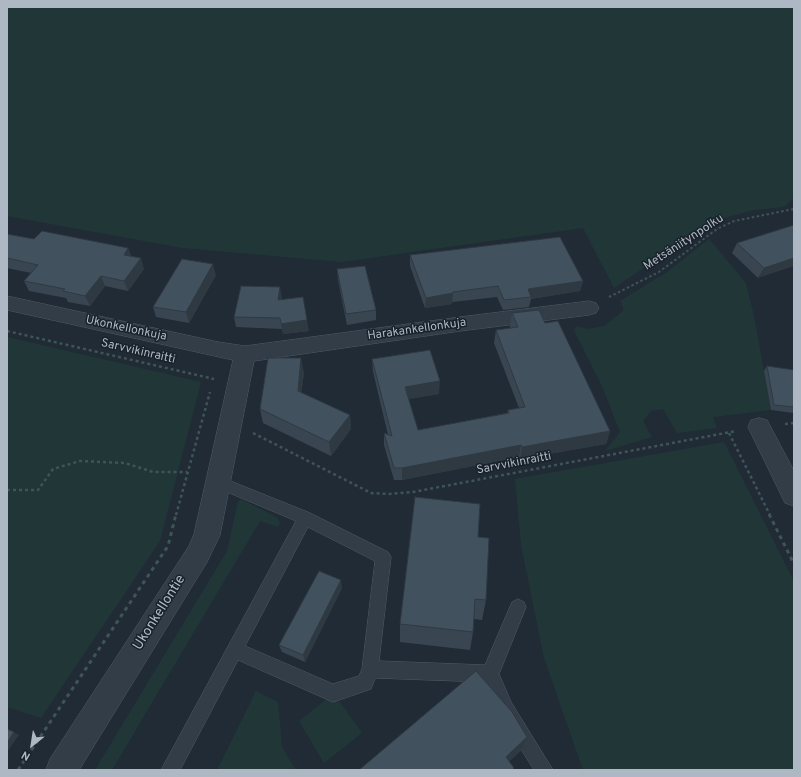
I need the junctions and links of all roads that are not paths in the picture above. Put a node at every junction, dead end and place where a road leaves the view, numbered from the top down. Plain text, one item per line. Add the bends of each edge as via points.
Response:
1 (7, 303) edge
2 (589, 308) road end
3 (245, 354) junction
4 (759, 427) road end
5 (218, 482) junction
6 (794, 495) edge
7 (305, 518) junction
8 (518, 607) dead end
9 (234, 650) junction
10 (370, 669) junction
11 (490, 674) junction
12 (61, 770) edge
13 (170, 770) edge
14 (544, 770) edge

1 - 3 street, Ukonkellonkuja
2 - 3 street, Harakankellonkuja
3 - 5 street, Ukonkellontie via 238,437
4 - 6 street
5 - 7 lane
5 - 12 street, Ukonkellontie via 207,535 198,554
7 - 9 lane
7 - 10 lane via 383,557
8 - 11 lane
9 - 10 lane via 333,693 365,683
9 - 13 lane
10 - 11 lane
11 - 14 lane via 505,708

